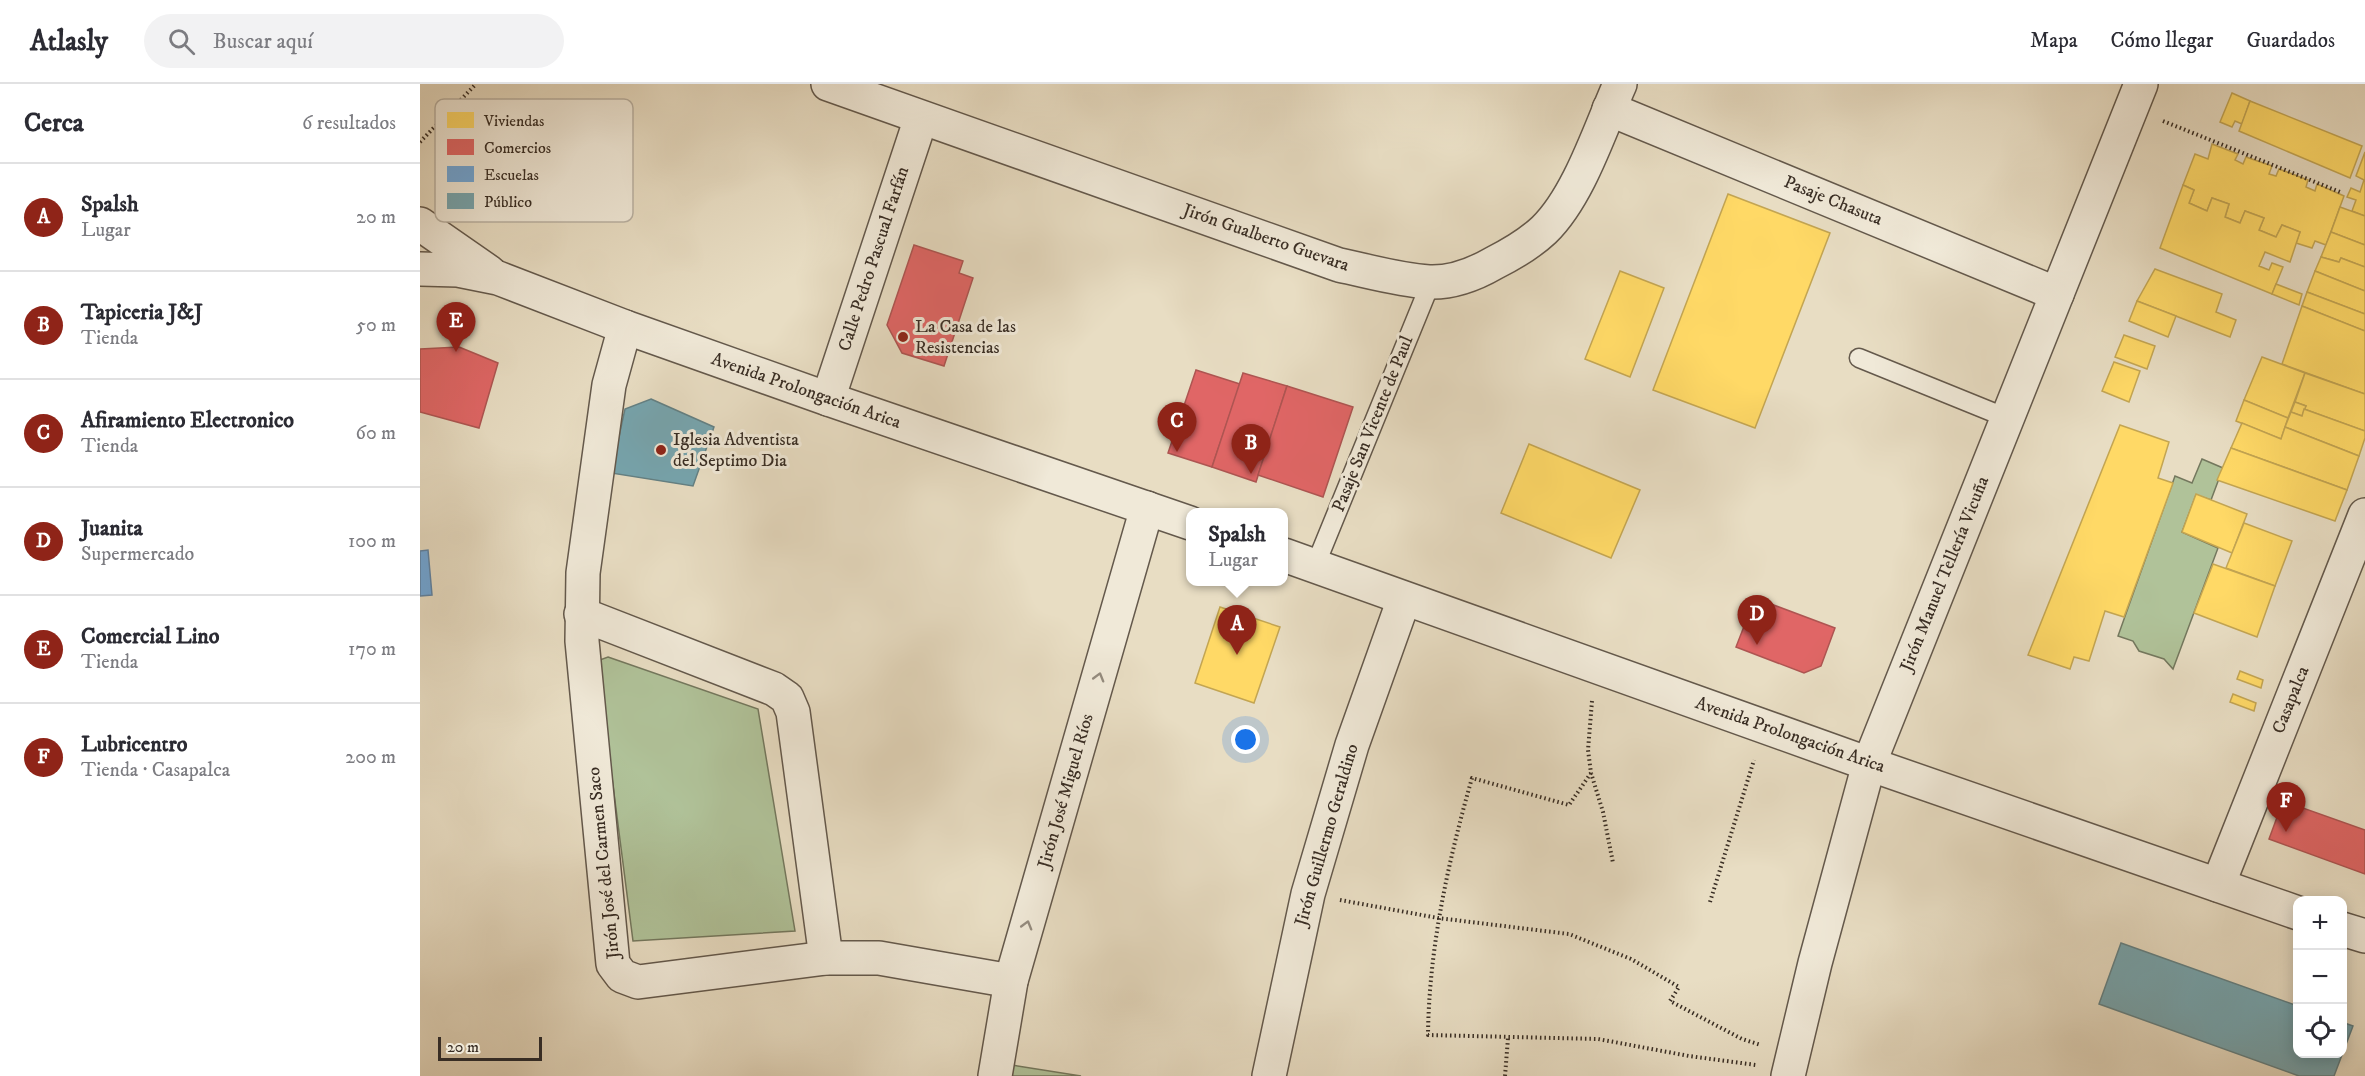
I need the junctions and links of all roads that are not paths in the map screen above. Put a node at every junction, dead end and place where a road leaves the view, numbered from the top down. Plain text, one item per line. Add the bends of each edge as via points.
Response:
1 (828, 84) edge
2 (2136, 96) edge
3 (1614, 97) edge
4 (921, 118) junction
5 (420, 224) edge
6 (420, 269) edge
7 (498, 278) junction
8 (1431, 282) junction
9 (2057, 294) junction
10 (625, 327) junction
11 (1859, 358) dead end
12 (828, 399) junction
13 (2007, 418) junction
14 (1148, 508) junction
15 (2365, 515) edge
16 (1186, 521) edge
17 (1288, 556) edge
18 (1315, 566) junction
19 (1404, 599) junction
20 (581, 614) junction
21 (1869, 764) junction
22 (2218, 885) junction
23 (2293, 911) edge
24 (2347, 930) edge
25 (2365, 936) edge
26 (826, 958) junction
27 (1011, 981) junction
28 (1790, 1067) edge
29 (995, 1076) edge
30 (1269, 1076) edge

1 - 4 street, Jirón Gualberto Guevara
2 - 9 street, Jirón Manuel Tellería Vicuña
3 - 8 street, Jirón Gualberto Guevara via 1576,185 1544,230 1516,252 1486,267 1459,279
3 - 9 street, Pasaje Chasuta
4 - 8 street, Jirón Gualberto Guevara via 1339,264
4 - 12 street, Calle Pedro Pascual Farfán
5 - 7 street
6 - 7 street, Avenida Prolongación Arica via 458,270
7 - 10 street, Avenida Prolongación Arica
8 - 18 lane, Pasaje San Vicente de Paul
9 - 13 street, Jirón Manuel Tellería Vicuña
10 - 12 street, Avenida Prolongación Arica
10 - 20 street, Jirón José del Carmen Saco via 609,385
11 - 13 lane
12 - 14 street, Avenida Prolongación Arica
13 - 21 street, Jirón Manuel Tellería Vicuña
14 - 16 street, Avenida Prolongación Arica
27 -> 14 street, Jirón José Miguel Ríos
15 - 22 street, Casapalca
17 - 18 street, Avenida Prolongación Arica
18 - 19 street, Avenida Prolongación Arica
19 - 21 street, Avenida Prolongación Arica
19 - 30 street, Jirón Guillermo Geraldino via 1352,745 1308,894
20 - 26 street via 774,689 787,698 793,712
20 - 26 street, Jirón José del Carmen Saco via 613,964 622,976 638,982
21 - 22 street, Avenida Prolongación Arica
21 - 28 street, Jirón Manuel Tellería Vicuña
22 - 23 street, Avenida Prolongación Arica
24 - 25 street
26 - 27 street, Jirón José del Carmen Saco via 879,958
27 - 29 street, Jirón José Miguel Ríos

